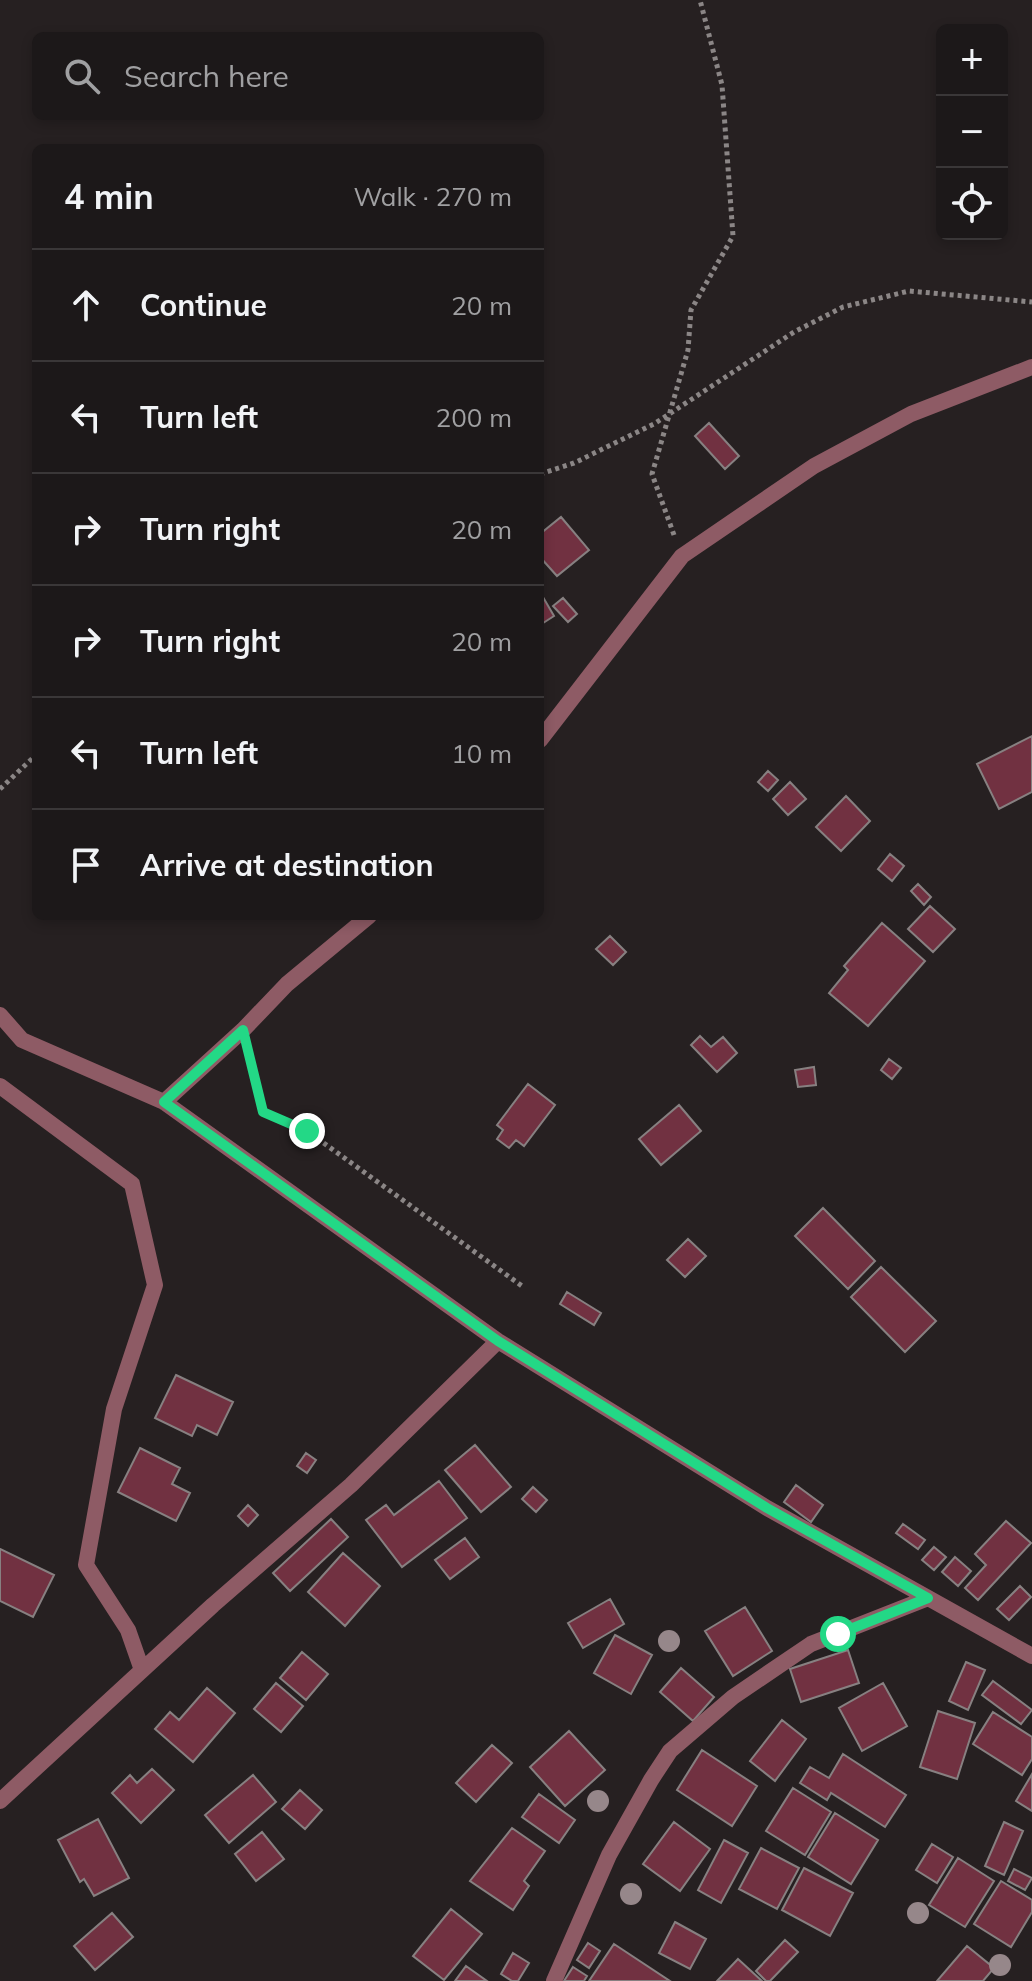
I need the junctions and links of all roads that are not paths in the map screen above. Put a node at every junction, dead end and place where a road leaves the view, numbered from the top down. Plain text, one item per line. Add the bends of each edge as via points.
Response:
1 (1032, 367) edge
2 (544, 735) edge
3 (364, 920) edge
4 (0, 1015) edge
5 (0, 1086) edge
6 (164, 1102) junction
7 (498, 1341) junction
8 (928, 1598) junction
9 (1032, 1656) edge
10 (142, 1670) junction
11 (0, 1801) edge
12 (554, 1981) edge

1 - 2 street via 911,414 814,466 682,556
3 - 6 street via 287,984
4 - 6 street via 22,1040
5 - 10 street via 132,1184 155,1285 114,1409 86,1565 128,1630
6 - 7 street
7 - 8 street via 767,1508
7 - 10 street via 351,1485
8 - 9 street
8 - 12 street via 811,1644 733,1697 670,1751 609,1855
10 - 11 street

